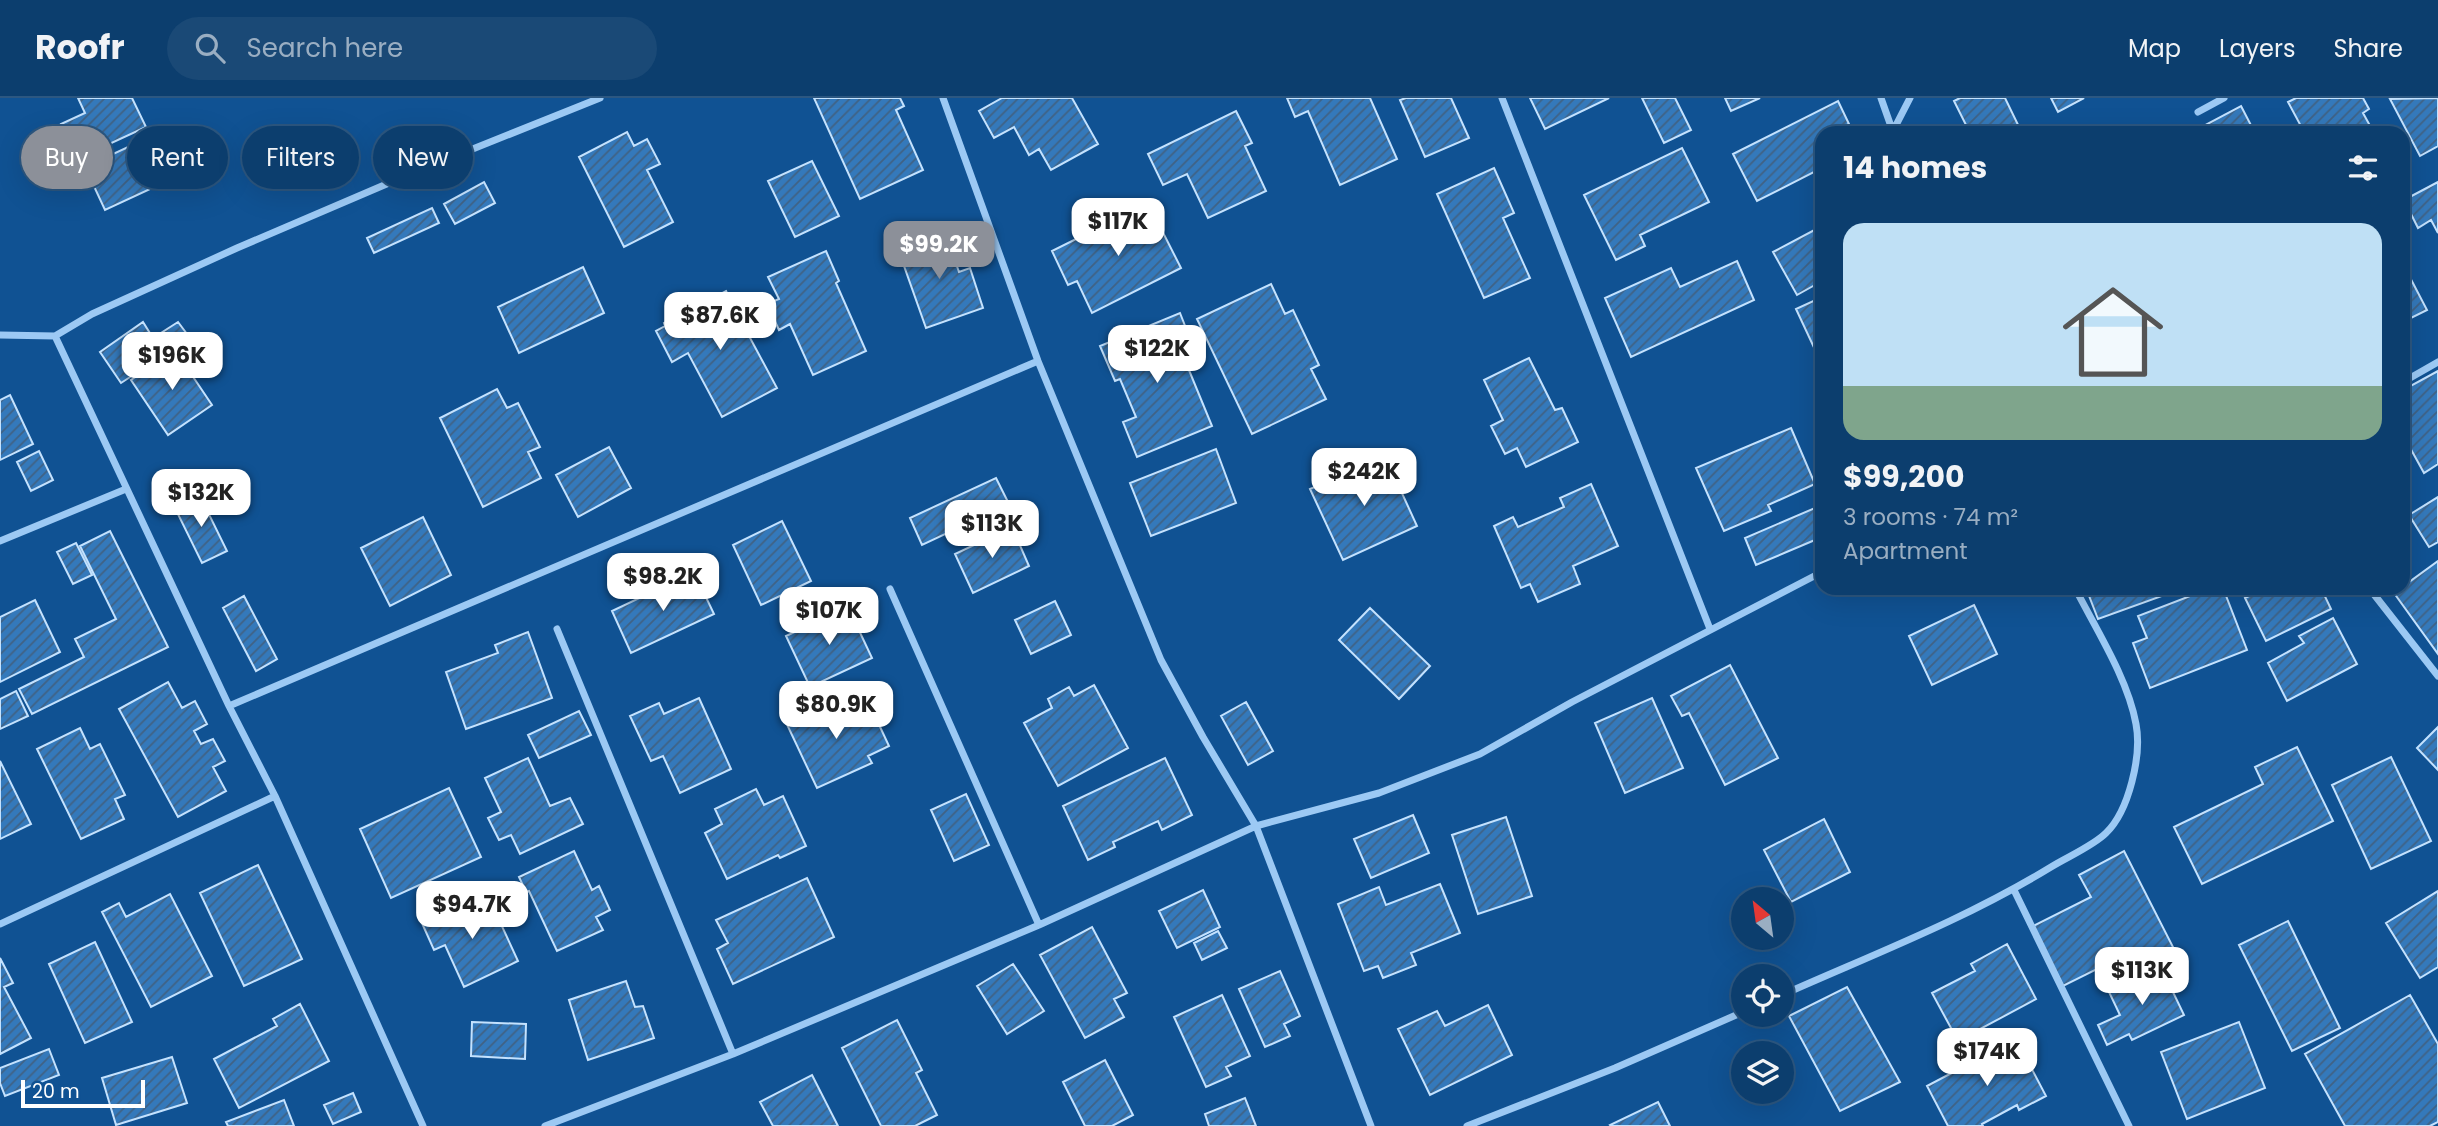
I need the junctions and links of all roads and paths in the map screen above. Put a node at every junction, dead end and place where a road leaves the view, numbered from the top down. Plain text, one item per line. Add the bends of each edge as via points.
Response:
1 (576, 98) edge
2 (600, 98) edge
3 (943, 98) edge
4 (1503, 98) edge
5 (1881, 98) edge
6 (1910, 98) edge
7 (2224, 98) edge
8 (579, 107) junction
9 (2198, 112) dead end
10 (1891, 126) edge
11 (1896, 126) edge
12 (0, 335) edge
13 (55, 336) junction
14 (1038, 361) junction
15 (2438, 362) edge
16 (2410, 378) edge
17 (125, 489) junction
18 (0, 541) edge
19 (1815, 576) edge
20 (890, 589) dead end
21 (2079, 595) edge
22 (2374, 595) edge
23 (557, 629) dead end
24 (1710, 629) junction
25 (2438, 676) edge
26 (229, 706) junction
27 (275, 796) junction
28 (1256, 827) junction
29 (2014, 890) junction
30 (0, 924) edge
31 (1039, 925) junction
32 (1794, 990) edge
33 (1731, 1017) edge
34 (733, 1054) junction
35 (424, 1126) edge
36 (545, 1126) edge
37 (1371, 1126) edge
38 (1467, 1126) edge
39 (2129, 1126) edge

1 - 8 street
2 - 8 street
3 - 14 street
4 - 24 street
5 - 10 street
6 - 11 street
7 - 9 street
8 - 13 street via 237,248 92,314
12 - 13 street
13 - 17 street
14 - 26 street
14 - 28 street via 1161,660
15 - 16 street
17 - 18 street
17 - 26 street
19 - 24 street
20 - 31 street
21 - 29 street via 2129,694 2137,726 2135,766 2125,807 2106,834
22 - 25 street
23 - 34 street
24 - 28 street via 1480,754 1379,793
26 - 27 street
27 - 30 street
27 - 35 street
28 - 31 street
28 - 37 street
29 - 32 street
29 - 39 street
31 - 34 street
33 - 38 street via 1615,1069
34 - 36 street

